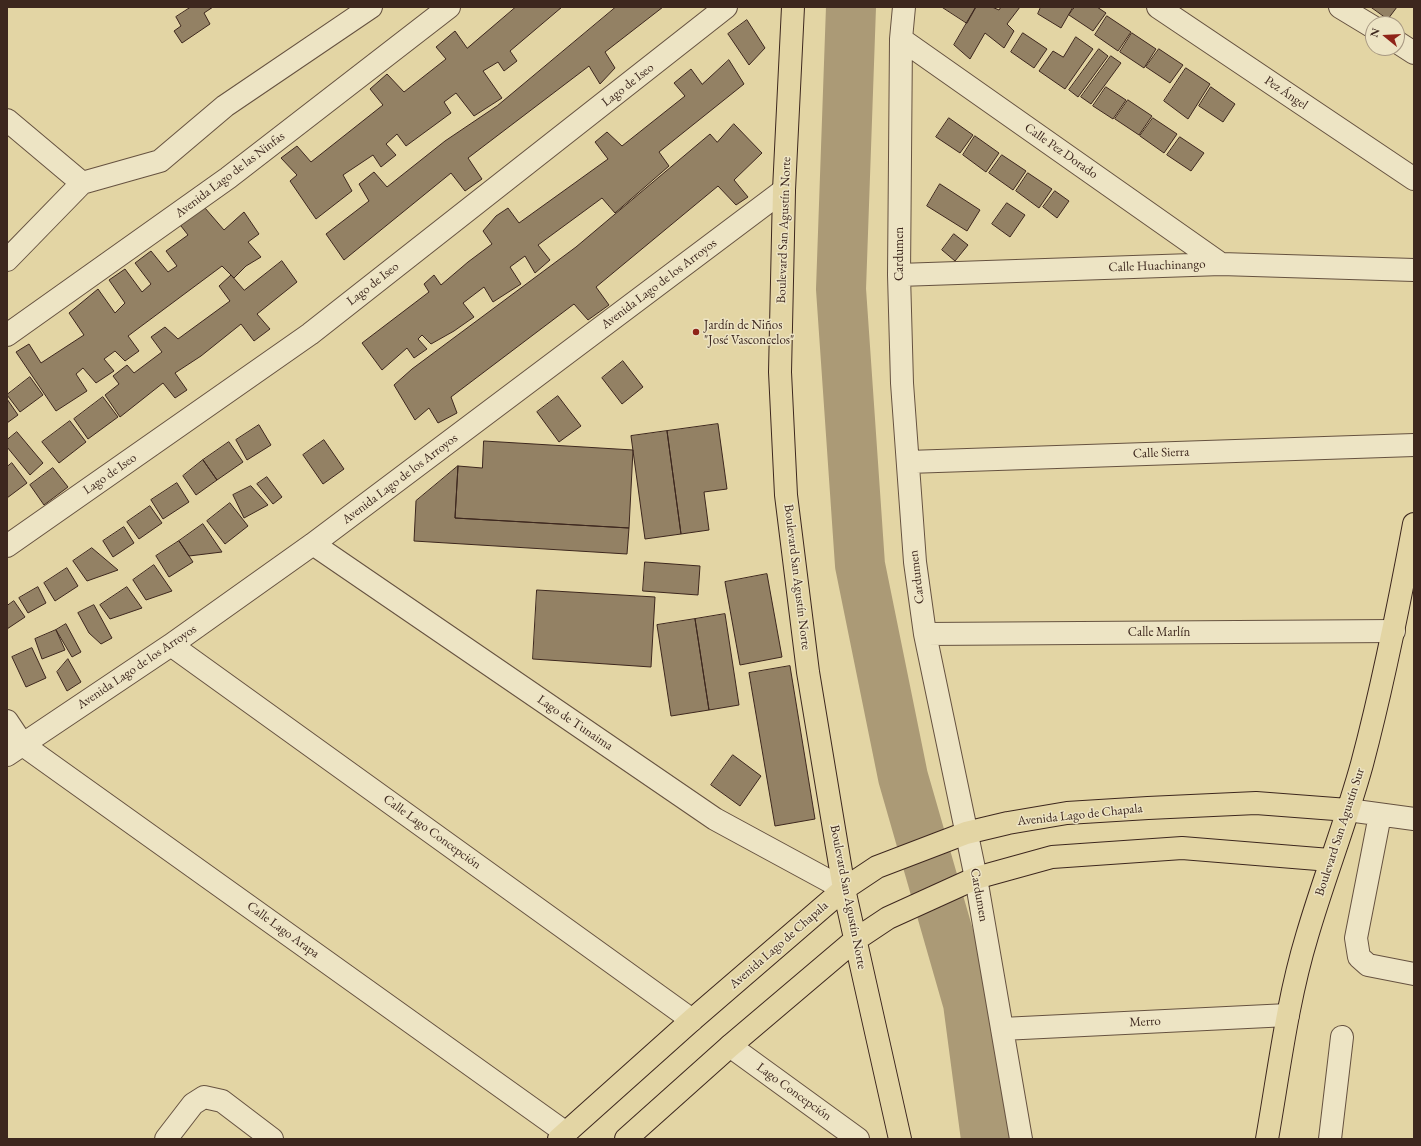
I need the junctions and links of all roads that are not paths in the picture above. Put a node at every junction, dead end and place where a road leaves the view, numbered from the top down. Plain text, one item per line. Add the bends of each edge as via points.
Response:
1 (372, 7) edge
2 (449, 7) edge
3 (726, 7) edge
4 (793, 7) edge
5 (904, 7) edge
6 (1158, 7) edge
7 (1340, 7) edge
8 (1365, 22) edge
9 (901, 39) junction
10 (1405, 47) edge
11 (1414, 53) edge
12 (7, 120) edge
13 (1414, 179) edge
14 (82, 183) junction
15 (784, 190) junction
16 (7, 260) edge
17 (1221, 264) junction
18 (1414, 270) edge
19 (899, 275) junction
20 (7, 335) edge
21 (1414, 445) edge
22 (908, 462) junction
23 (1414, 524) edge
24 (313, 544) junction
25 (7, 546) edge
26 (1394, 631) junction
27 (925, 634) junction
28 (171, 644) junction
29 (7, 721) edge
30 (15, 750) edge
31 (1348, 810) junction
32 (1380, 815) junction
33 (1414, 819) edge
34 (966, 833) junction
35 (1330, 860) junction
36 (976, 878) junction
37 (844, 889) junction
38 (855, 940) junction
39 (1414, 974) edge
40 (1288, 1015) junction
41 (692, 1020) junction
42 (1002, 1029) junction
43 (1342, 1037) dead end
44 (730, 1046) junction
45 (563, 1136) edge
46 (166, 1139) edge
47 (272, 1139) edge
48 (626, 1139) edge
49 (858, 1139) edge
50 (900, 1139) edge
51 (1021, 1139) edge
52 (1268, 1139) edge
53 (1330, 1139) edge

1 - 14 street via 225,106 160,160
2 - 20 street, Avenida Lago de las Ninfas via 228,178
3 - 25 street, Lago de Iseo via 310,334
4 - 15 main road, Boulevard San Agustín Norte
5 - 9 street, Cardumen
6 - 13 street, Pez Ángel
7 - 8 street
9 - 17 street, Calle Pez Dorado
9 - 19 street, Cardumen
10 - 11 street
12 - 14 street
14 - 16 street
15 - 24 street, Avenida Lago de los Arroyos
15 - 37 main road, Boulevard San Agustín Norte via 780,372 786,495 808,672
17 - 18 street, Calle Huachinango
17 - 19 street, Calle Huachinango
19 - 22 street, Cardumen via 902,383
21 - 22 street, Calle Sierra
22 - 27 street, Cardumen via 914,562
23 - 26 main road, Boulevard San Agustín Sur
24 - 28 street, Avenida Lago de los Arroyos
24 - 37 street, Lago de Tunaima via 715,819
26 - 27 street, Calle Marlín
26 - 31 main road, Boulevard San Agustín Sur
27 - 34 street, Cardumen
28 - 30 street, Avenida Lago de los Arroyos
28 - 41 street, Calle Lago Concepción
29 - 30 street, Calle Lago Arapa
30 - 45 street, Calle Lago Arapa
31 - 32 street
31 - 34 main road, Avenida Lago de Chapala via 1256,803 1148,808 1067,814 1008,823
31 - 35 main road, Boulevard San Agustín Sur
32 - 33 street
32 - 39 street via 1356,938 1359,957 1368,965
34 - 36 street, Cardumen
34 - 37 main road, Avenida Lago de Chapala via 877,867
35 - 36 main road via 1182,848 1052,857
35 - 40 main road, Boulevard San Agustín Sur via 1306,938
36 - 38 main road via 888,918
36 - 42 street, Cardumen
37 - 38 main road, Boulevard San Agustín Norte
37 - 41 main road, Avenida Lago de Chapala
38 - 44 main road
38 - 50 main road, Boulevard San Agustín Norte
40 - 42 street, Merro
40 - 52 main road, Boulevard San Agustín Sur
41 - 45 main road, Avenida Lago de Chapala
42 - 51 street, Cardumen
43 - 53 street
44 - 48 main road
44 - 49 street, Lago Concepción
46 - 47 street via 193,1104 204,1098 222,1101

